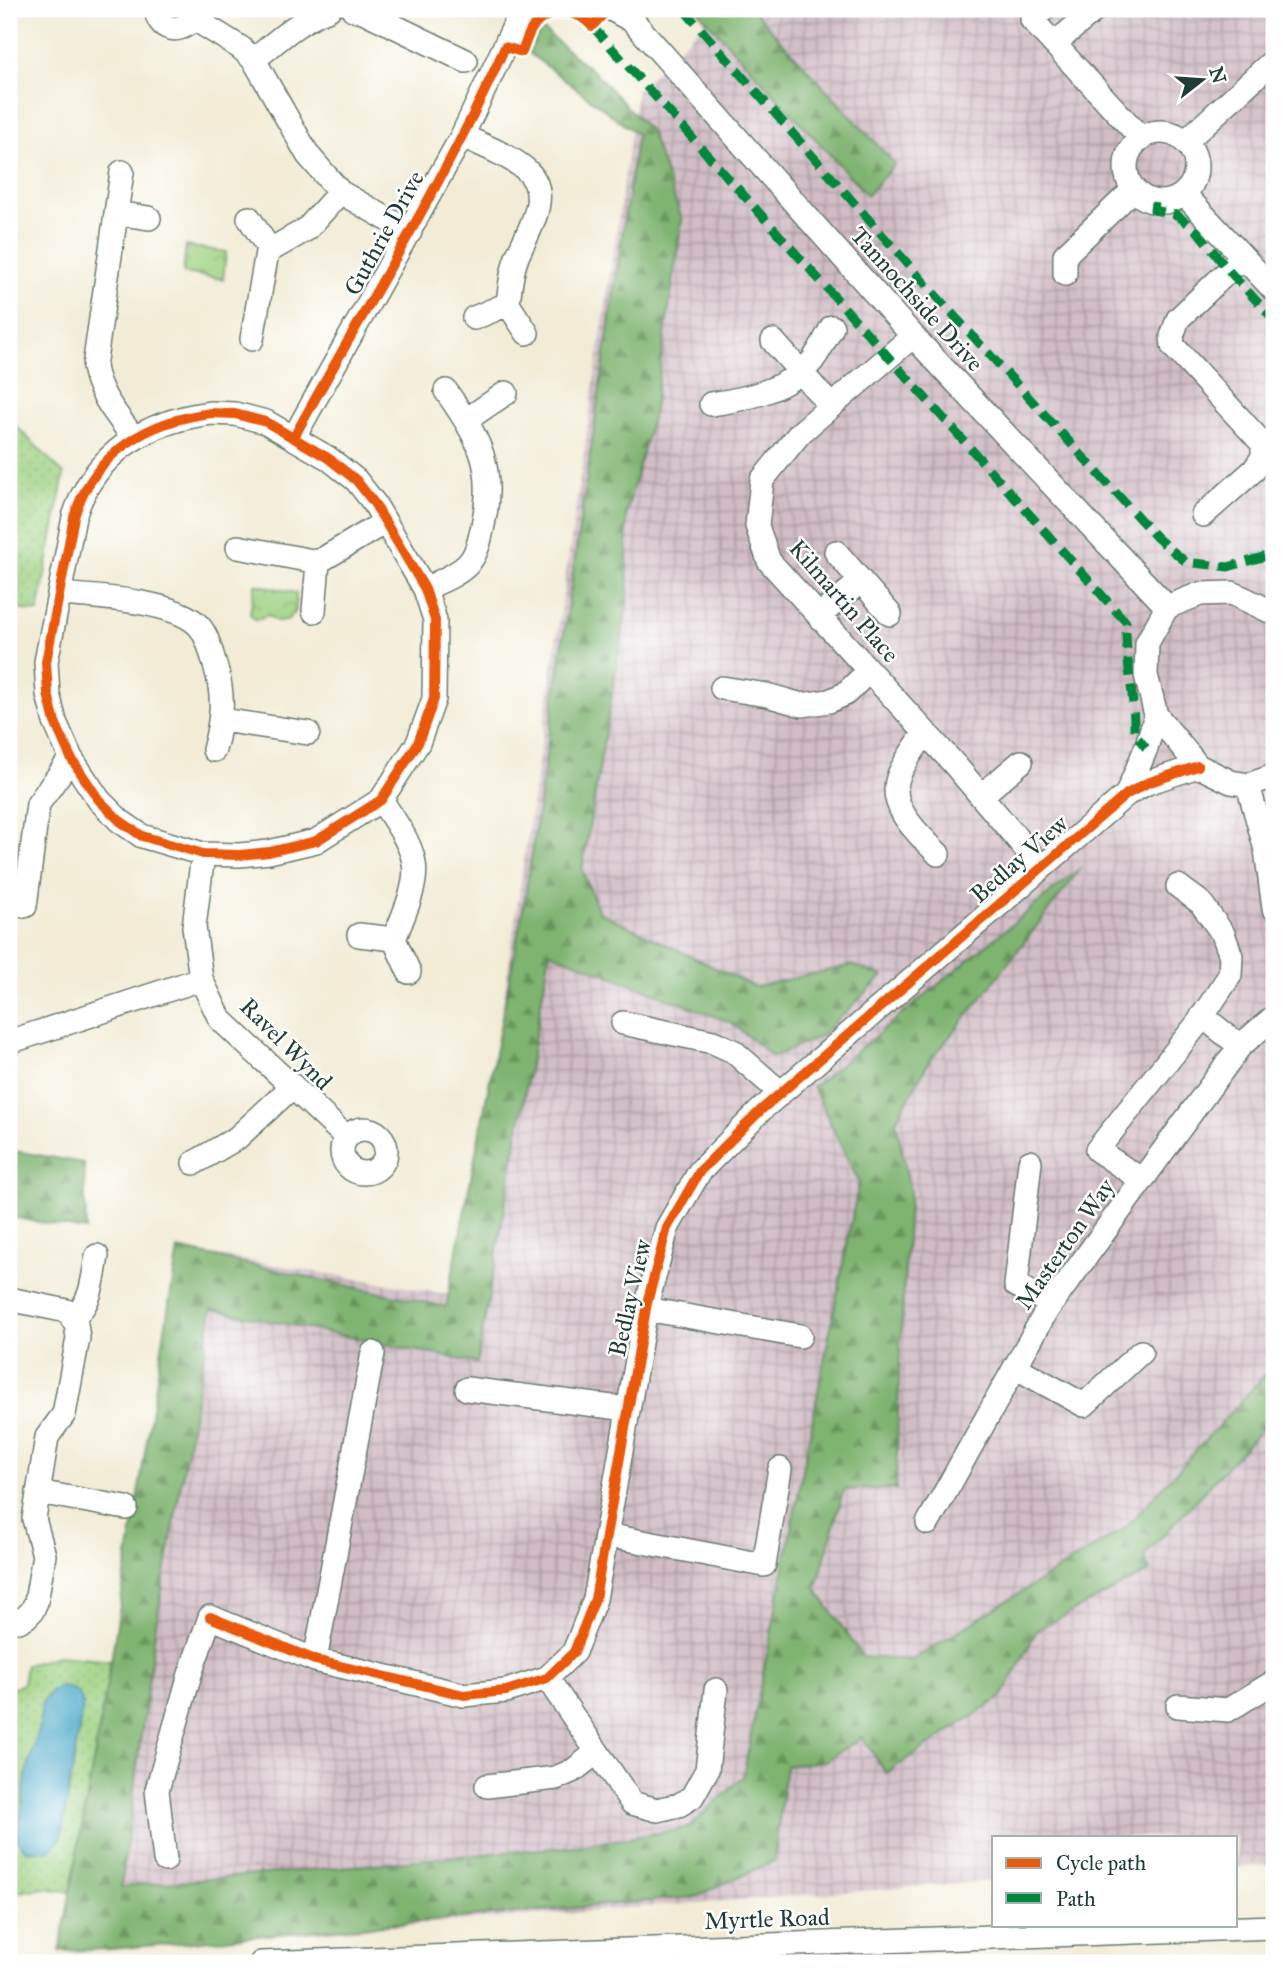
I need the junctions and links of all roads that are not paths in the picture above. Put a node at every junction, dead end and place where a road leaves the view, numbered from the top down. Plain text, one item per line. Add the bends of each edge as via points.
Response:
1 (156, 9) edge
2 (329, 9) edge
3 (353, 9) edge
4 (611, 9) edge
5 (1097, 9) edge
6 (524, 11) edge
7 (194, 13) edge
8 (1038, 14) edge
9 (632, 15) edge
10 (1054, 44) junction
11 (254, 60) junction
12 (1274, 60) edge
13 (466, 61) dead end
14 (461, 136) junction
15 (1141, 138) junction
16 (1185, 142) junction
17 (122, 172) dead end
18 (1134, 190) junction
19 (340, 192) junction
20 (1184, 194) junction
21 (116, 213) junction
22 (149, 218) dead end
23 (249, 218) dead end
24 (410, 232) junction
25 (269, 249) junction
26 (1243, 257) junction
27 (1065, 274) dead end
28 (1274, 290) edge
29 (508, 304) junction
30 (474, 318) dead end
31 (832, 327) dead end
32 (527, 333) dead end
33 (914, 336) junction
34 (252, 339) dead end
35 (773, 341) dead end
36 (801, 372) junction
37 (446, 391) dead end
38 (506, 393) dead end
39 (711, 404) dead end
40 (831, 406) junction
41 (466, 420) junction
42 (294, 437) junction
43 (133, 438) junction
44 (1203, 515) dead end
45 (385, 522) junction
46 (238, 547) dead end
47 (835, 552) dead end
48 (318, 562) junction
49 (861, 581) junction
50 (425, 589) junction
51 (59, 594) junction
52 (1167, 607) junction
53 (1273, 607) edge
54 (314, 611) dead end
55 (890, 614) dead end
56 (819, 616) junction
57 (869, 671) junction
58 (722, 688) dead end
59 (1156, 715) junction
60 (222, 720) junction
61 (925, 732) junction
62 (308, 733) dead end
63 (214, 750) dead end
64 (71, 758) junction
65 (1021, 762) dead end
66 (1198, 766) junction
67 (1274, 776) edge
68 (1248, 785) junction
69 (1126, 794) junction
70 (981, 796) junction
71 (381, 800) junction
72 (1274, 813) edge
73 (1266, 850) junction
74 (203, 855) junction
75 (939, 855) dead end
76 (1041, 867) junction
77 (1178, 886) dead end
78 (24, 906) dead end
79 (1274, 908) edge
80 (359, 935) dead end
81 (394, 939) junction
82 (409, 972) dead end
83 (201, 979) junction
84 (1202, 1016) junction
85 (1274, 1017) edge
86 (624, 1023) dead end
87 (9, 1042) edge
88 (1240, 1046) junction
89 (293, 1086) junction
90 (781, 1093) junction
91 (346, 1137) dead end
92 (1030, 1162) dead end
93 (194, 1163) dead end
94 (1142, 1180) junction
95 (97, 1256) dead end
96 (9, 1299) edge
97 (1051, 1304) junction
98 (646, 1309) junction
99 (74, 1317) junction
100 (800, 1336) dead end
101 (1141, 1352) dead end
102 (373, 1353) dead end
103 (1015, 1367) junction
104 (467, 1389) dead end
105 (628, 1409) junction
106 (780, 1469) dead end
107 (38, 1492) junction
108 (126, 1508) dead end
109 (928, 1522) dead end
110 (606, 1535) junction
111 (9, 1619) edge
112 (315, 1660) junction
113 (547, 1678) junction
114 (1274, 1682) edge
115 (716, 1690) dead end
116 (1178, 1706) dead end
117 (597, 1752) junction
118 (487, 1786) dead end
119 (165, 1860) dead end
120 (1274, 1927) edge
121 (848, 1953) edge
122 (652, 1956) edge
123 (441, 1960) edge
124 (261, 1963) edge

1 - 7 street via 158,19 173,29 186,26
2 - 11 street via 296,25
3 - 13 street
4 - 9 street, Tannochside Drive
5 - 10 street
6 - 14 street, Guthrie Drive
7 - 11 street
8 - 10 street
9 - 33 street, Tannochside Drive
10 - 15 street
11 - 19 street via 308,155
12 - 16 street
14 - 24 street, Guthrie Drive
14 - 29 street via 525,169 538,197 536,217 516,258
15 - 16 street via 1169,132
15 - 18 street via 1127,158 1126,170
16 - 20 street via 1196,163 1191,187
17 - 21 street
18 - 20 street via 1155,202
18 - 27 street via 1065,255
19 - 24 street
19 - 25 street via 307,229
20 - 26 street
21 - 22 street
21 - 43 street via 94,367 97,384
23 - 25 street
24 - 42 street, Guthrie Drive
25 - 34 street
26 - 28 street
26 - 44 street via 1178,319 1172,336 1173,346 1262,444 1263,457 1254,470
29 - 30 street
29 - 32 street
31 - 36 street
33 - 40 street, Kilmartin Place
33 - 52 street, Tannochside Drive
35 - 36 street
36 - 39 street via 764,393
36 - 40 street
37 - 41 street
38 - 41 street
40 - 56 street, Kilmartin Place via 800,433 762,480 757,526 769,561
41 - 50 street via 487,466 488,498 478,545 467,564
42 - 43 street via 266,422 211,413 186,416
42 - 45 street via 356,480
43 - 51 street via 93,477 80,498
45 - 48 street
45 - 50 street
46 - 48 street
47 - 49 street
48 - 54 street
49 - 55 street
49 - 56 street
50 - 71 street via 435,620 433,699 418,743
51 - 60 street via 135,602 183,614 199,626 219,678
51 - 64 street via 47,662 48,694
52 - 53 street via 1200,594 1232,593
52 - 59 street via 1147,643 1146,675
56 - 57 street, Kilmartin Place
57 - 58 street via 845,694 802,705
57 - 61 street, Kilmartin Place
59 - 66 street
59 - 69 street, Bedlay View
60 - 62 street
60 - 63 street
61 - 70 street, Kilmartin Place
61 - 75 street via 898,776 896,794 905,820
64 - 74 street via 99,800 120,821 142,836
64 - 78 street via 38,804
65 - 70 street
66 - 68 street
66 - 69 street, Bedlay View
67 - 68 street
68 - 73 street
69 - 76 street, Bedlay View
70 - 76 street, Kilmartin Place
71 - 74 street via 316,841 269,852
71 - 81 street via 408,839 416,865 412,895
72 - 73 street
73 - 79 street
74 - 83 street, Ravel Wynd via 194,927
76 - 90 street, Bedlay View
77 - 84 street via 1201,903 1223,934 1231,956 1230,975
80 - 81 street
81 - 82 street
83 - 87 street
83 - 89 street, Ravel Wynd via 220,1019
84 - 88 street
84 - 94 street via 1097,1150
85 - 88 street, Masterton Way
86 - 90 street via 713,1042 733,1051
88 - 94 street, Masterton Way
89 - 91 street, Ravel Wynd
89 - 93 street via 237,1138
90 - 98 street, Bedlay View via 700,1171 667,1228
92 - 97 street via 1016,1285
94 - 97 street, Masterton Way
95 - 99 street via 89,1300
96 - 99 street via 58,1308
97 - 103 street, Masterton Way
98 - 100 street
98 - 105 street, Bedlay View
99 - 107 street via 78,1338 64,1414 47,1437
101 - 103 street via 1084,1405
102 - 112 street
103 - 109 street, Masterton Way
104 - 105 street
105 - 110 street, Bedlay View
106 - 110 street via 764,1565
107 - 108 street
107 - 111 street via 34,1519 44,1555 36,1602 26,1617
110 - 113 street, Bedlay View via 595,1599 574,1652
112 - 113 street, Bedlay View via 464,1695 506,1690
112 - 119 street, Bedlay View via 210,1618 157,1790
113 - 117 street
114 - 116 street via 1228,1710
115 - 117 street via 707,1770 692,1797 680,1805 657,1810 632,1803
117 - 118 street via 556,1778
120 - 121 street, Myrtle Road
121 - 122 street, Myrtle Road
122 - 123 street, Myrtle Road
123 - 124 street, Myrtle Road

